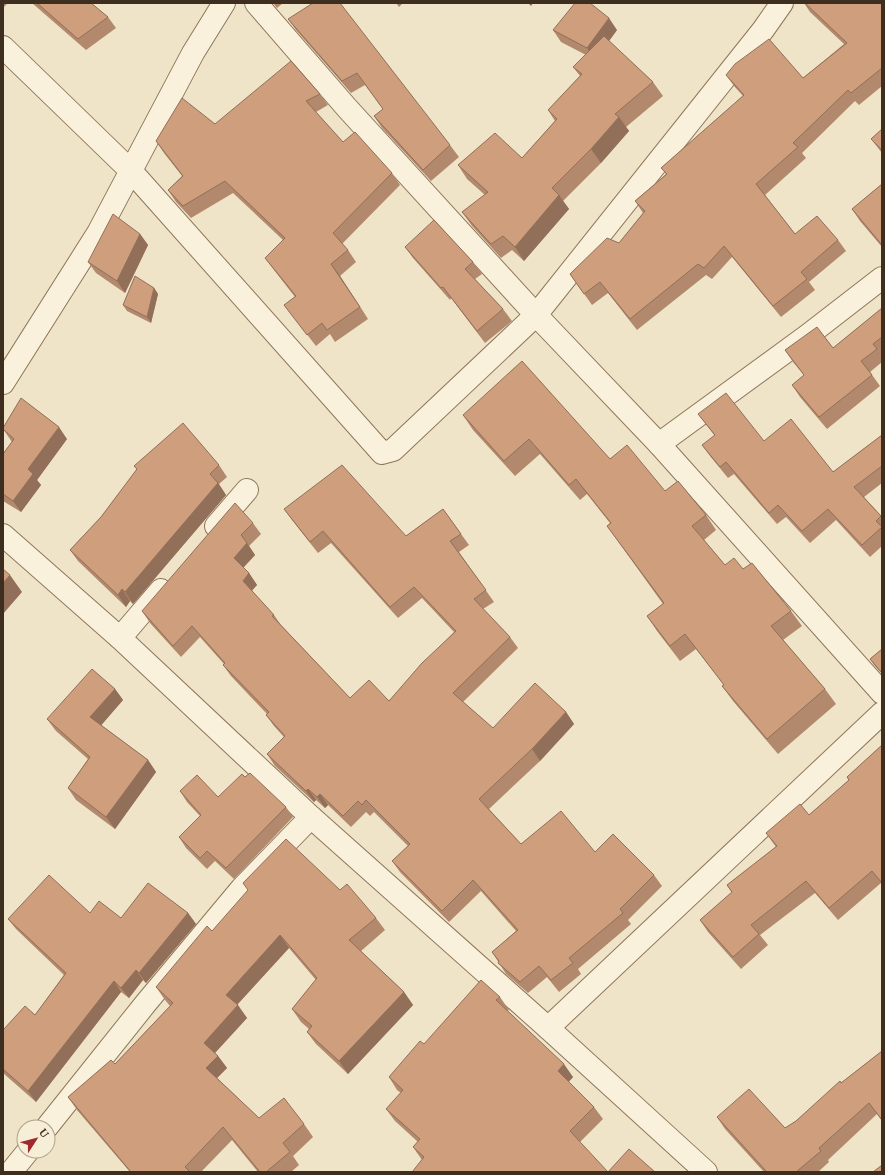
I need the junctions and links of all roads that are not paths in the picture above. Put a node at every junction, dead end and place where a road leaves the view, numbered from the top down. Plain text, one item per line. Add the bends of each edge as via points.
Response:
1 (224, 3) edge
2 (256, 3) edge
3 (782, 3) edge
4 (3, 48) edge
5 (132, 172) junction
6 (882, 278) edge
7 (536, 315) junction
8 (3, 383) edge
9 (658, 444) junction
10 (247, 490) dead end
11 (3, 535) edge
12 (201, 544) edge
13 (176, 573) edge
14 (120, 638) junction
15 (882, 693) edge
16 (882, 714) edge
17 (311, 817) junction
18 (548, 1028) junction
19 (53, 1119) edge
20 (22, 1159) edge
21 (11, 1172) edge
22 (706, 1172) edge

1 - 5 street via 192,53
2 - 7 street via 347,108
3 - 7 street
4 - 5 street
5 - 7 street via 382,453 393,450
5 - 8 street via 98,233
6 - 9 street
7 - 9 street
9 - 15 street
10 - 12 street
11 - 14 street
13 - 14 street
14 - 17 street
16 - 18 street
17 - 18 street
17 - 19 street via 242,888
18 - 22 street
20 - 21 street

